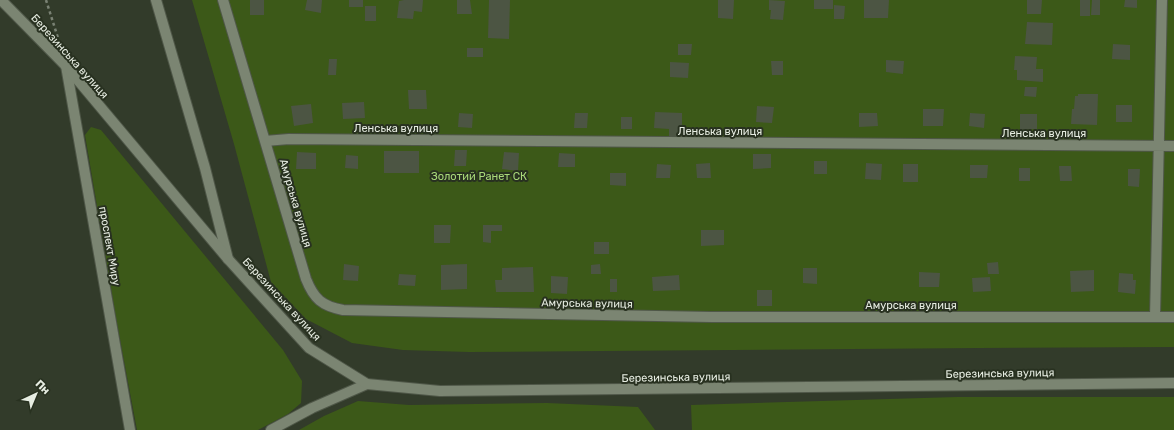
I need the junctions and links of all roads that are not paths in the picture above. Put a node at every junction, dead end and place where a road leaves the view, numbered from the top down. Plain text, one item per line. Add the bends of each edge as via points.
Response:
1 (1, 0) edge
2 (156, 0) edge
3 (222, 0) edge
4 (1162, 0) edge
5 (66, 66) junction
6 (265, 141) junction
7 (1158, 146) junction
8 (1174, 146) edge
9 (228, 259) junction
10 (1155, 317) junction
11 (1174, 317) edge
12 (1174, 383) edge
13 (367, 384) junction
14 (130, 430) edge
15 (271, 430) edge

1 - 5 street, Березинська вулиця
2 - 9 street, Березинська вулиця via 205,168
3 - 6 street, Амурська вулиця
4 - 7 street
5 - 9 street, Березинська вулиця
5 - 14 street, проспект Миру
6 - 7 street, Ленська вулиця via 297,139
6 - 10 street, Амурська вулиця via 310,291 319,301 337,309 711,317
7 - 8 street, Ленська вулиця
7 - 10 street
9 - 13 street, Березинська вулиця via 309,348
10 - 11 street, Амурська вулиця
12 - 13 street, Березинська вулиця via 440,391
13 - 15 street via 312,408

